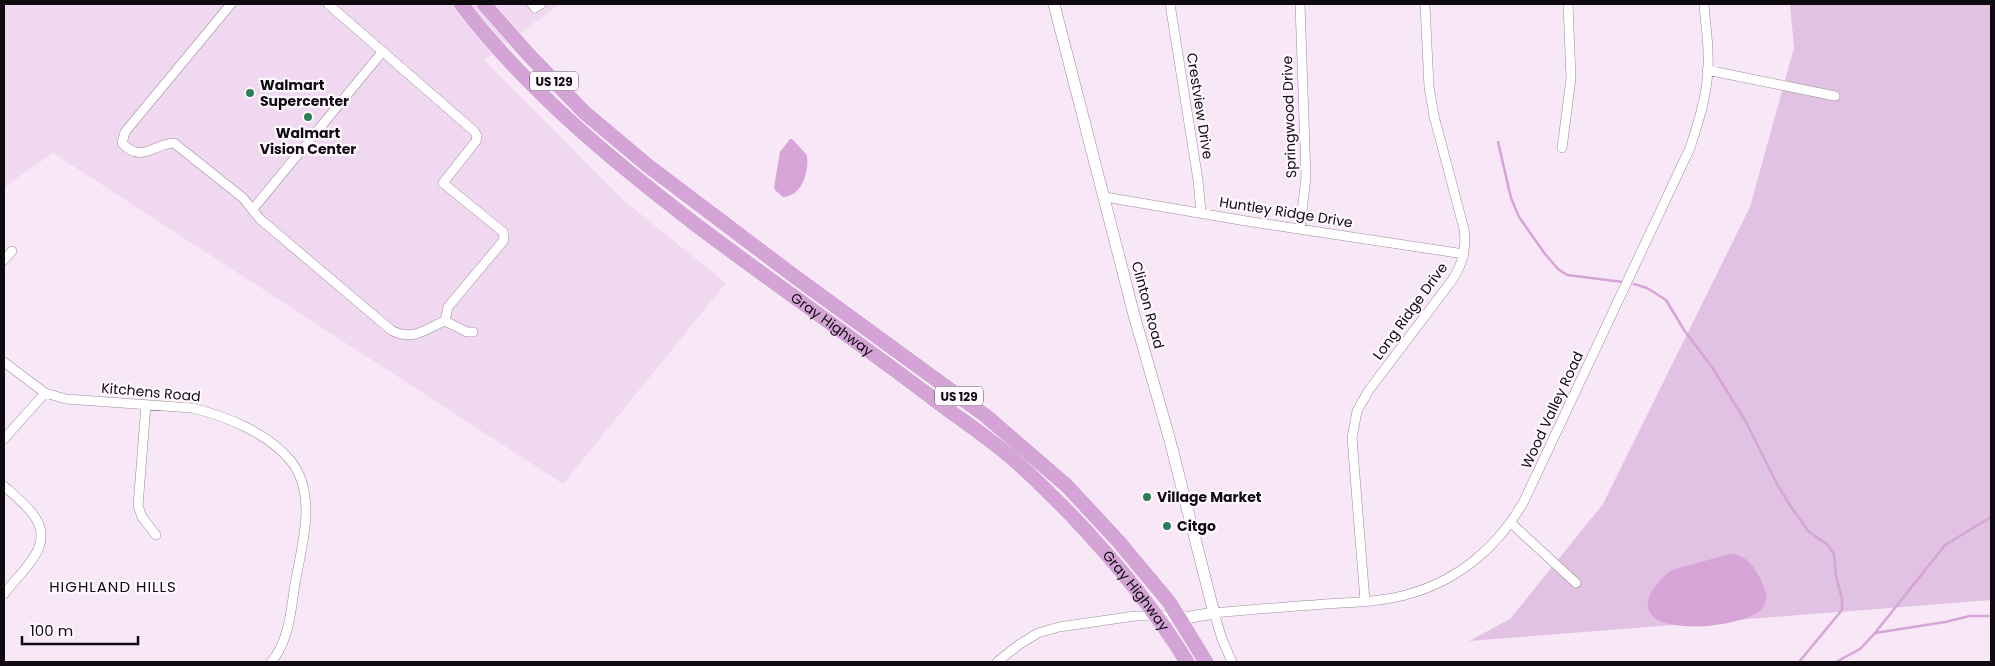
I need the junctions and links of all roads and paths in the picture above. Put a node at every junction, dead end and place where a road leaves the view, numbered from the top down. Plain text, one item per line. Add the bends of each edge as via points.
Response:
1 (231, 4) edge
2 (328, 4) edge
3 (461, 4) edge
4 (484, 4) edge
5 (532, 4) edge
6 (541, 4) edge
7 (1054, 4) edge
8 (1170, 4) edge
9 (1300, 4) edge
10 (1425, 4) edge
11 (1568, 4) edge
12 (1704, 4) edge
13 (383, 51) junction
14 (1708, 70) junction
15 (1835, 96) dead end
16 (1562, 148) dead end
17 (1104, 196) junction
18 (253, 209) junction
19 (1200, 212) junction
20 (1300, 229) junction
21 (12, 251) dead end
22 (1464, 254) junction
23 (4, 260) edge
24 (445, 321) junction
25 (473, 332) dead end
26 (4, 362) edge
27 (45, 393) junction
28 (146, 405) junction
29 (4, 439) edge
30 (4, 486) edge
31 (1511, 523) junction
32 (156, 535) dead end
33 (1576, 583) dead end
34 (4, 594) edge
35 (1364, 601) junction
36 (1214, 613) junction
37 (1158, 616) junction
38 (1179, 619) junction
39 (271, 662) edge
40 (997, 662) edge
41 (1187, 662) edge
42 (1206, 662) edge
43 (1232, 662) edge

1 - 18 street via 125,132 122,143 137,153 174,143
2 - 13 street
3 - 37 highway, Gray Highway / US 129 via 524,78 644,185 1014,460 1104,550
4 - 38 highway, Gray Highway / US 129 via 584,112 647,165 986,416 1029,452 1100,522 1148,576
5 - 6 street via 535,8
7 - 17 street, Clinton Road
8 - 19 street, Crestview Drive via 1198,180
9 - 20 street, Springwood Drive via 1306,177
10 - 22 street, Long Ridge Drive via 1434,116 1464,229
11 - 16 street via 1570,78
12 - 14 street, Wood Valley Road
13 - 18 street
13 - 24 street via 474,131 476,141 443,183 505,236 448,307
14 - 15 street
14 - 31 street, Wood Valley Road via 1697,125 1676,180
17 - 19 street, Huntley Ridge Drive
17 - 36 street, Clinton Road
18 - 24 street via 260,219 391,330 408,336
19 - 20 street, Huntley Ridge Drive
20 - 22 street, Huntley Ridge Drive
21 - 23 street
22 - 35 street, Long Ridge Drive via 1453,279 1369,390 1357,411 1352,438
24 - 25 street via 466,332
26 - 27 street, Kitchens Road
27 - 28 street, Kitchens Road via 66,399
27 - 29 street
28 - 32 street via 138,506
28 - 39 street, Kitchens Road via 209,412 251,430 275,446 296,470 303,486 306,512 289,622 280,652
30 - 34 street via 32,512 42,534 41,546 34,558
31 - 33 street
31 - 35 street, Wood Valley Road via 1485,552 1440,583 1408,595
35 - 36 street, Wood Valley Road
36 - 38 street
36 - 43 street
37 - 38 street
37 - 40 street via 1135,616 1059,627 1038,633
37 - 41 highway, Gray Highway / US 129
38 - 42 highway, Gray Highway / US 129

